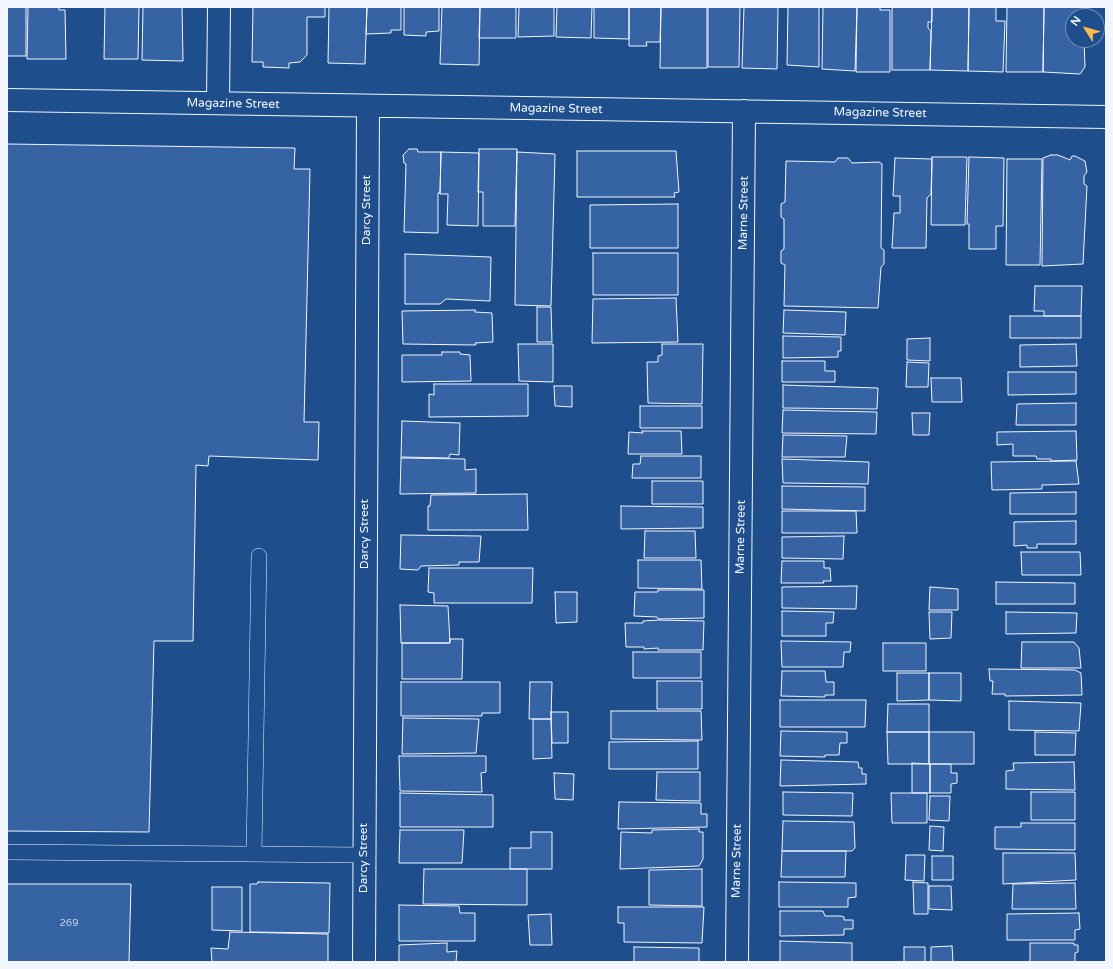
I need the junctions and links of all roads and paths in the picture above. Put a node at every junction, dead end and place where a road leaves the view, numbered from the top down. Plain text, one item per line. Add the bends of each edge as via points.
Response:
1 (219, 7) edge
2 (7, 100) edge
3 (218, 103) junction
4 (368, 107) junction
5 (744, 111) junction
6 (1106, 117) edge
7 (259, 556) dead end
8 (7, 852) edge
9 (254, 853) junction
10 (364, 855) junction
11 (364, 962) edge
12 (736, 962) edge

1 - 3 street
2 - 3 street, Magazine Street
3 - 4 street, Magazine Street
4 - 5 street, Magazine Street
4 - 10 street, Darcy Street
5 - 6 street, Magazine Street
5 - 12 street, Marne Street
7 - 9 lane
8 - 9 lane
9 - 10 lane
10 - 11 street, Darcy Street

